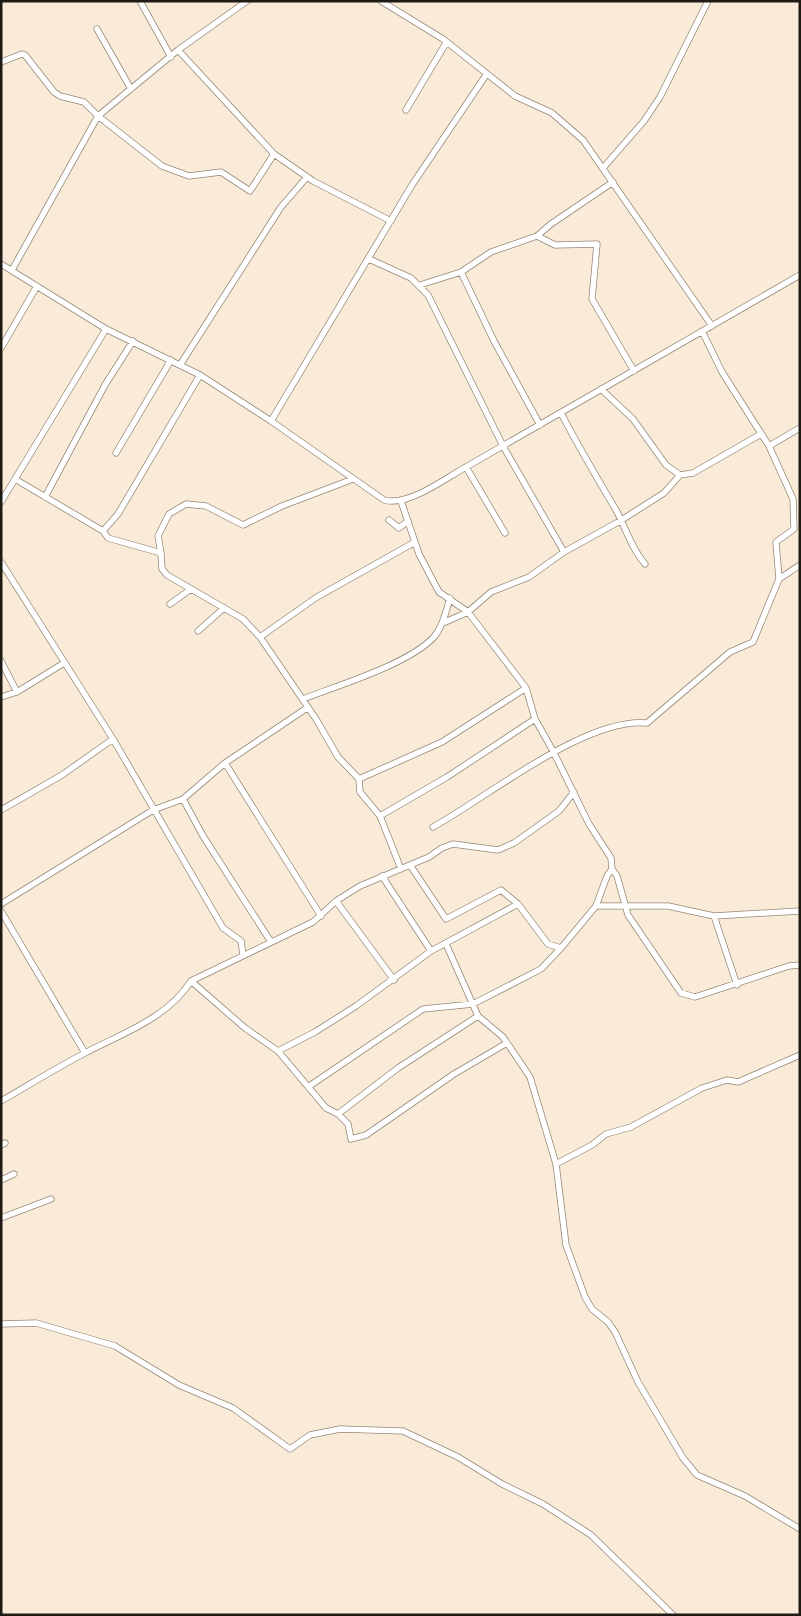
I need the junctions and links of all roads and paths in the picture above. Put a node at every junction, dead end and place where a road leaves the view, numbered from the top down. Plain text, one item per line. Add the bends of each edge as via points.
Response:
1 (140, 1) edge
2 (247, 1) edge
3 (381, 1) edge
4 (708, 1) edge
5 (97, 29) dead end
6 (446, 43) junction
7 (178, 50) junction
8 (171, 57) junction
9 (1, 62) edge
10 (486, 75) junction
11 (131, 89) junction
12 (406, 110) dead end
13 (98, 116) junction
14 (274, 154) junction
15 (603, 168) junction
16 (307, 177) junction
17 (613, 182) junction
18 (391, 221) junction
19 (537, 236) junction
20 (369, 259) junction
21 (1, 264) edge
22 (12, 270) junction
23 (461, 272) junction
24 (800, 275) edge
25 (37, 286) junction
26 (420, 286) junction
27 (712, 326) junction
28 (106, 329) junction
29 (702, 332) junction
30 (133, 341) junction
31 (1, 348) edge
32 (171, 360) junction
33 (180, 365) junction
34 (634, 371) junction
35 (200, 375) junction
36 (601, 390) junction
37 (561, 413) junction
38 (271, 421) junction
39 (540, 425) junction
40 (800, 428) edge
41 (762, 434) junction
42 (503, 446) junction
43 (769, 446) junction
44 (116, 453) dead end
45 (466, 467) junction
46 (680, 475) junction
47 (15, 479) junction
48 (353, 479) junction
49 (800, 494) edge
50 (45, 498) junction
51 (793, 499) junction
52 (401, 501) junction
53 (1, 502) edge
54 (793, 517) junction
55 (800, 518) edge
56 (389, 520) dead end
57 (408, 521) junction
58 (620, 521) junction
59 (103, 531) junction
60 (505, 533) dead end
61 (415, 542) junction
62 (564, 552) junction
63 (161, 553) junction
64 (1, 562) edge
65 (645, 564) dead end
66 (800, 565) edge
67 (779, 579) junction
68 (191, 589) junction
69 (450, 598) junction
70 (170, 604) dead end
71 (224, 608) junction
72 (468, 612) junction
73 (442, 623) junction
74 (198, 631) dead end
75 (260, 636) junction
76 (1, 662) edge
77 (64, 664) junction
78 (526, 688) junction
79 (17, 692) junction
80 (1, 697) edge
81 (303, 699) junction
82 (308, 708) junction
83 (535, 719) junction
84 (113, 739) junction
85 (554, 751) junction
86 (225, 763) junction
87 (359, 779) junction
88 (574, 792) junction
89 (183, 799) junction
90 (1, 810) edge
91 (153, 810) junction
92 (380, 816) junction
93 (433, 827) dead end
94 (410, 865) junction
95 (401, 868) junction
96 (612, 869) junction
97 (382, 876) junction
98 (336, 901) junction
99 (1, 904) edge
100 (518, 904) junction
101 (596, 906) junction
102 (626, 907) junction
103 (800, 911) edge
104 (1, 912) edge
105 (321, 916) junction
106 (714, 916) junction
107 (272, 942) junction
108 (446, 944) junction
109 (562, 948) junction
110 (431, 951) junction
111 (242, 955) junction
112 (800, 965) edge
113 (394, 980) junction
114 (191, 981) junction
115 (737, 985) junction
116 (473, 1004) junction
117 (478, 1016) junction
118 (507, 1043) junction
119 (278, 1051) junction
120 (85, 1053) junction
121 (800, 1055) edge
122 (308, 1087) junction
123 (1, 1101) edge
124 (338, 1114) junction
125 (556, 1164) junction
126 (14, 1174) dead end
127 (1, 1180) edge
128 (51, 1199) dead end
129 (1, 1218) edge
130 (1, 1324) edge
131 (800, 1529) edge
132 (673, 1615) edge

1 - 8 street
2 - 7 street
3 - 6 street
4 - 15 street via 660,97 644,121
5 - 11 street
6 - 10 street
6 - 12 street
7 - 8 street
7 - 14 street
8 - 11 street
9 - 13 street via 25,55 54,92 84,102
10 - 15 street via 515,96 552,113 583,140
10 - 18 street
11 - 13 street
13 - 14 street via 162,166 189,176 221,172 250,191
13 - 22 street
14 - 16 street
15 - 17 street
16 - 18 street
16 - 33 street via 281,207
17 - 19 street
17 - 27 street
18 - 20 street
19 - 23 street via 491,252
19 - 34 street via 555,245 597,244 592,299
20 - 26 street via 411,278
20 - 38 street
21 - 22 street
22 - 25 street
23 - 26 street
23 - 39 street
24 - 27 street
25 - 28 street
25 - 31 street
26 - 42 street via 446,327
27 - 29 street
28 - 30 street
28 - 47 street
29 - 34 street
29 - 41 street via 722,372
30 - 32 street
30 - 50 street via 105,385
32 - 33 street
32 - 44 street
33 - 35 street
34 - 36 street
35 - 38 street
35 - 59 street via 118,514
36 - 37 street
36 - 46 street via 633,419 666,465
37 - 39 street
37 - 58 street
38 - 48 street
39 - 42 street
40 - 43 street
41 - 43 street
41 - 46 street via 693,473
42 - 45 street
42 - 62 street
43 - 51 street
45 - 52 street
45 - 60 street
46 - 58 street via 664,493
47 - 50 street
47 - 53 street
48 - 52 street via 384,500
48 - 63 street via 243,525 206,506 186,504 169,514 158,536
49 - 51 street
50 - 59 street
51 - 54 street
52 - 57 street
54 - 55 street
54 - 67 street via 794,529 776,542
56 - 57 street via 399,528
57 - 61 street
58 - 62 street
58 - 65 street via 636,554
59 - 63 street via 108,538
61 - 69 street via 439,592
61 - 75 street via 317,597
62 - 72 street via 529,577 490,592
63 - 68 street via 162,569
64 - 77 street
66 - 67 street
67 - 85 street via 753,642 730,652 647,723 629,721
68 - 70 street
68 - 71 street
69 - 72 street
69 - 73 street
71 - 74 street
71 - 75 street via 243,618
72 - 73 street
72 - 78 street
73 - 81 street via 434,636 412,653
75 - 81 street
76 - 79 street
77 - 79 street
77 - 84 street
78 - 83 street
78 - 87 street via 442,742
79 - 80 street
81 - 82 street
82 - 86 street
82 - 87 street via 338,757
83 - 85 street
83 - 92 street
84 - 90 street via 62,775
84 - 91 street
85 - 88 street
85 - 93 street
86 - 89 street
86 - 105 street
87 - 92 street via 360,792
88 - 94 street via 558,811 514,843 498,850 453,844
88 - 96 street via 589,824 611,858
89 - 91 street
89 - 107 street
91 - 99 street
91 - 111 street via 223,928 241,941
92 - 95 street
94 - 95 street
94 - 100 street via 446,919 501,890
95 - 97 street
96 - 101 street
96 - 102 street
97 - 98 street
97 - 110 street
98 - 105 street
98 - 113 street
100 - 108 street
100 - 109 street via 548,944
101 - 102 street
101 - 109 street
102 - 106 street via 668,906
102 - 115 street via 628,915 681,993 695,997
103 - 106 street
104 - 120 street
105 - 107 street
106 - 115 street
107 - 111 street
108 - 110 street
108 - 116 street
109 - 116 street via 541,969
110 - 113 street
111 - 114 street
112 - 115 street
113 - 119 street via 315,1032
114 - 119 street via 245,1028
114 - 120 street via 185,991 132,1032
116 - 117 street
116 - 122 street via 423,1009
117 - 118 street
117 - 124 street via 398,1068
118 - 124 street via 454,1074 366,1135 351,1138 348,1124
118 - 125 street via 530,1077
119 - 122 street
120 - 123 street
121 - 125 street via 738,1082 727,1080 702,1088 631,1127 606,1134
122 - 124 street via 326,1108
125 - 131 street via 566,1245 585,1297 615,1332 638,1382 683,1458 697,1475 745,1496
126 - 127 street
128 - 129 street
130 - 132 street via 36,1323 115,1346 179,1385 233,1408 290,1449 310,1435 340,1429 403,1431 458,1457 592,1535

